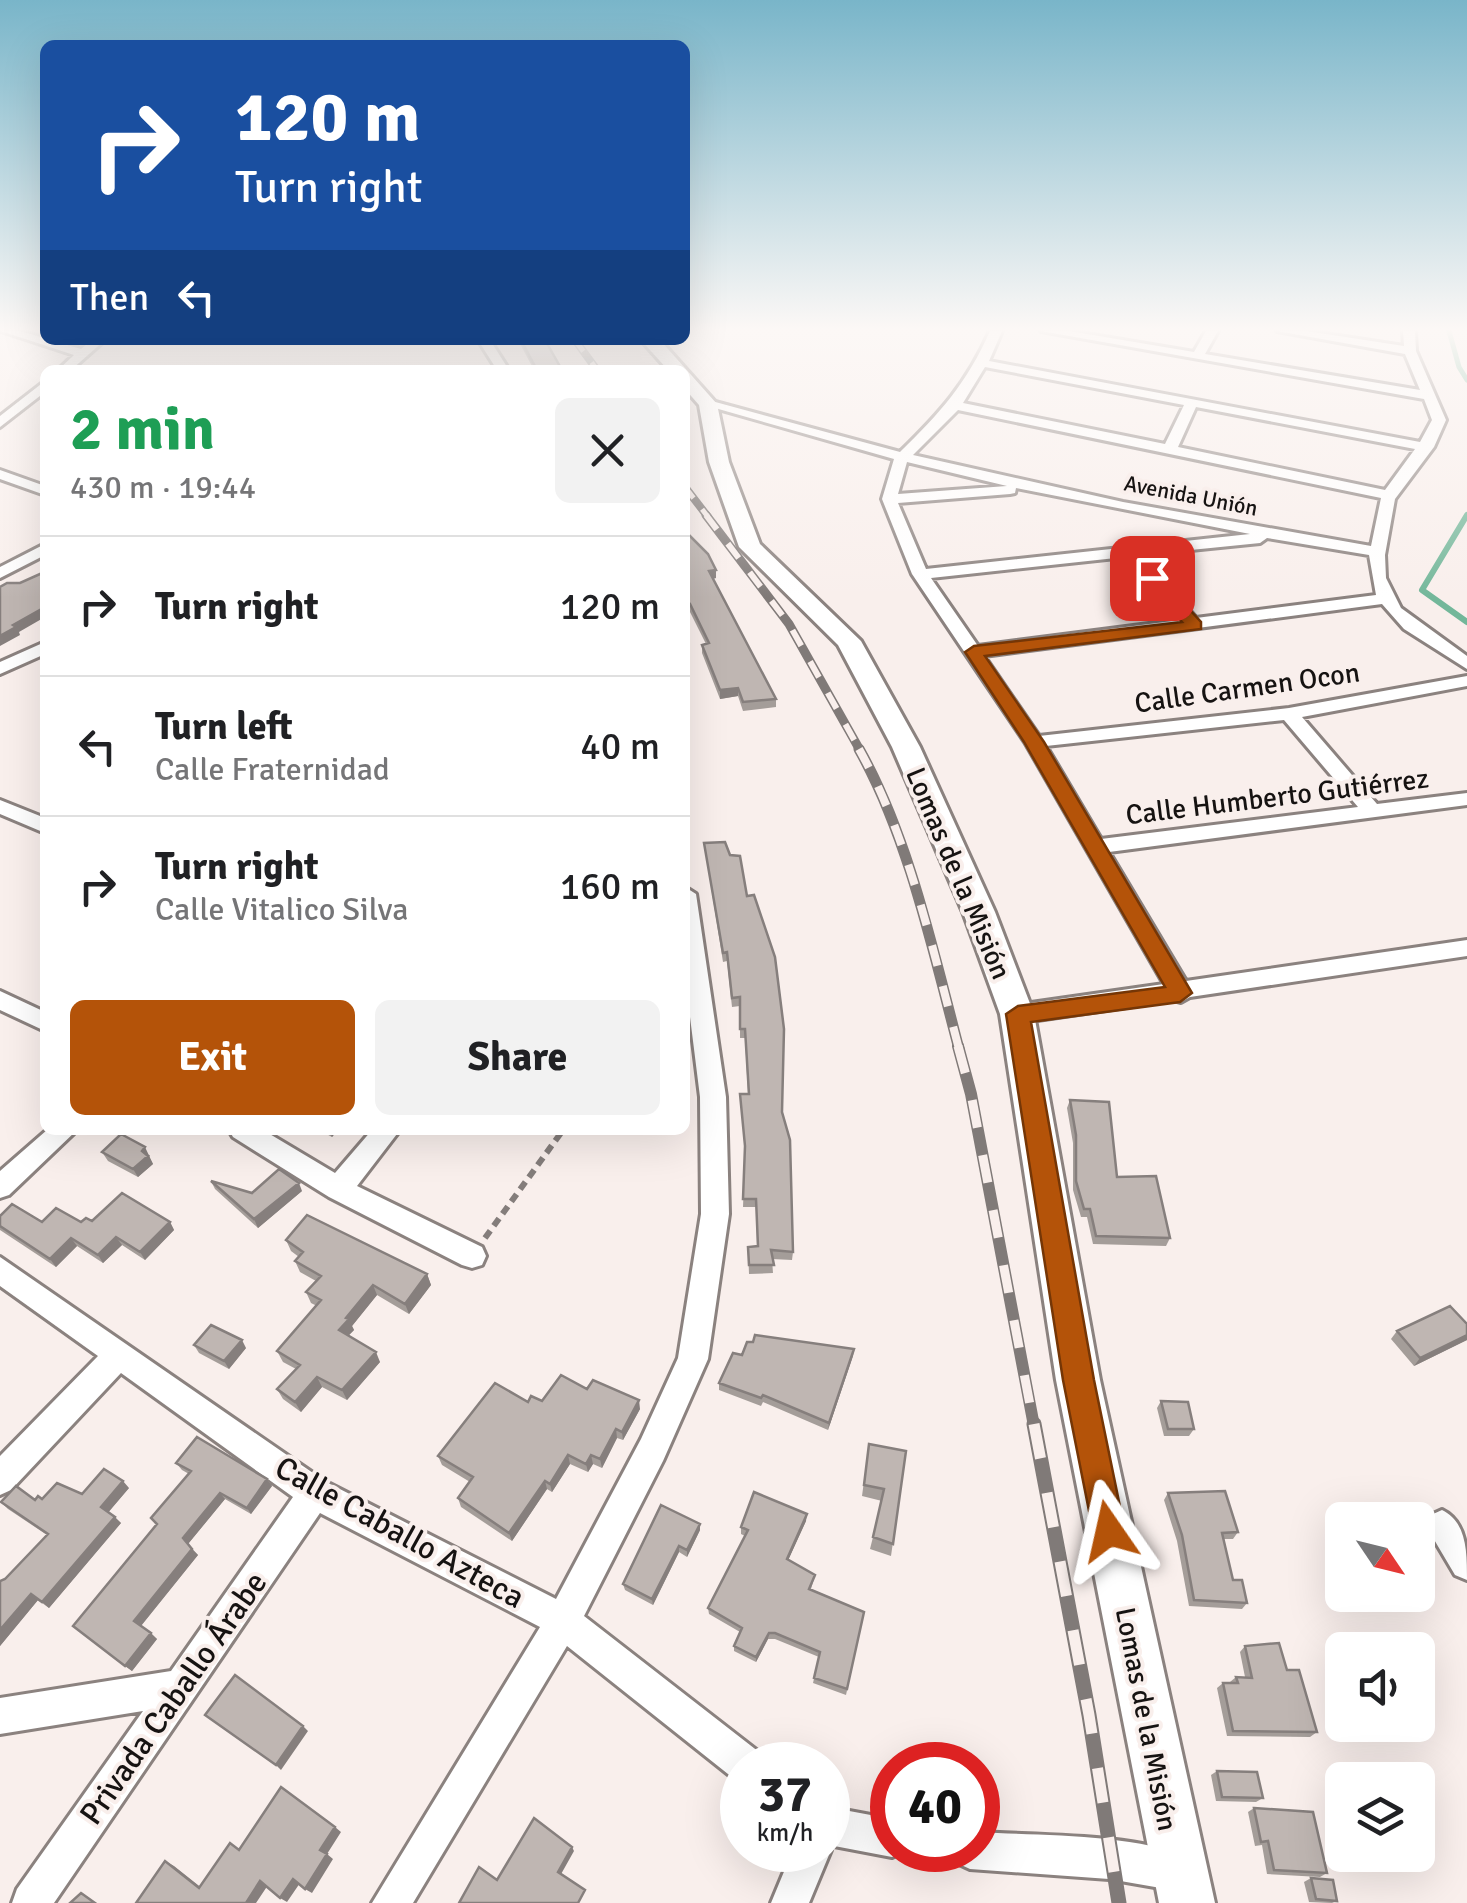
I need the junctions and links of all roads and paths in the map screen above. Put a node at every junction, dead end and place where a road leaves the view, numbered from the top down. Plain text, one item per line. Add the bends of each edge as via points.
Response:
1 (705, 420) edge
2 (783, 420) edge
3 (940, 420) edge
4 (1026, 420) edge
5 (1184, 420) edge
6 (1285, 420) edge
7 (1439, 420) edge
8 (1427, 447) junction
9 (1170, 450) junction
10 (901, 459) junction
11 (0, 474) edge
12 (1039, 488) junction
13 (40, 489) edge
14 (1389, 495) junction
15 (889, 499) junction
16 (1279, 536) junction
17 (1375, 551) junction
18 (40, 552) edge
19 (1131, 554) junction
20 (0, 573) edge
21 (920, 574) junction
22 (1382, 599) junction
23 (1194, 626) junction
24 (40, 649) edge
25 (974, 652) junction
26 (1467, 664) edge
27 (0, 669) edge
28 (1467, 682) edge
29 (1288, 714) junction
30 (1034, 742) junction
31 (1467, 799) edge
32 (0, 806) edge
33 (1374, 812) junction
34 (40, 824) edge
35 (1094, 848) junction
36 (690, 933) edge
37 (1467, 948) edge
38 (1180, 993) junction
39 (0, 1000) edge
40 (1018, 1014) junction
41 (40, 1020) edge
42 (58, 1135) edge
43 (250, 1135) edge
44 (383, 1135) edge
45 (559, 1135) edge
46 (0, 1187) edge
47 (338, 1188) junction
48 (472, 1256) joint
49 (0, 1270) edge
50 (120, 1354) junction
51 (0, 1479) edge
52 (315, 1492) junction
53 (1442, 1526) dead end
54 (1467, 1563) edge
55 (563, 1621) junction
56 (181, 1687) junction
57 (0, 1716) edge
58 (720, 1745) edge
59 (1000, 1852) edge
60 (803, 1872) edge
61 (1183, 1887) edge
62 (31, 1903) edge
63 (391, 1903) edge
64 (790, 1903) edge

1 - 40 street, Lomas de la Misión via 750,548 849,642 906,747
2 - 10 street, Avenida Unión
3 - 10 street
4 - 9 street
5 - 9 street
6 - 8 street
7 - 8 street
8 - 14 street
9 - 14 street
10 - 12 street, Avenida Unión
10 - 15 street
11 - 13 street
12 - 15 street
12 - 16 street, Avenida Unión
14 - 17 street
15 - 21 street
16 - 17 street, Avenida Unión
16 - 19 street
17 - 22 street
18 - 20 street
19 - 21 street
19 - 23 street
21 - 25 street
22 - 23 street
22 - 26 street
23 - 25 street
24 - 27 street
25 - 30 street
28 - 29 street, Calle Carmen Ocon
29 - 30 street, Calle Carmen Ocon
29 - 33 street
30 - 35 street
31 - 33 street, Calle Humberto Gutiérrez
32 - 34 street
33 - 35 street, Calle Humberto Gutiérrez
35 - 38 street
36 - 55 street via 713,1097 715,1214 708,1276 692,1359
37 - 38 street
38 - 40 street
39 - 41 street
40 - 61 street, Lomas de la Misión via 1078,1380
42 - 46 street
43 - 47 street
44 - 47 street
45 - 48 path
47 - 48 street
49 - 50 street, Calle Caballo Azteca
50 - 51 street
50 - 52 street, Calle Caballo Azteca
52 - 55 street, Calle Caballo Azteca
52 - 56 street, Privada Caballo Árabe
53 - 54 street
55 - 58 street, Calle Caballo Azteca
55 - 63 street
56 - 57 street
56 - 62 street, Privada Caballo Árabe
59 - 61 street via 1109,1860
60 - 64 street

